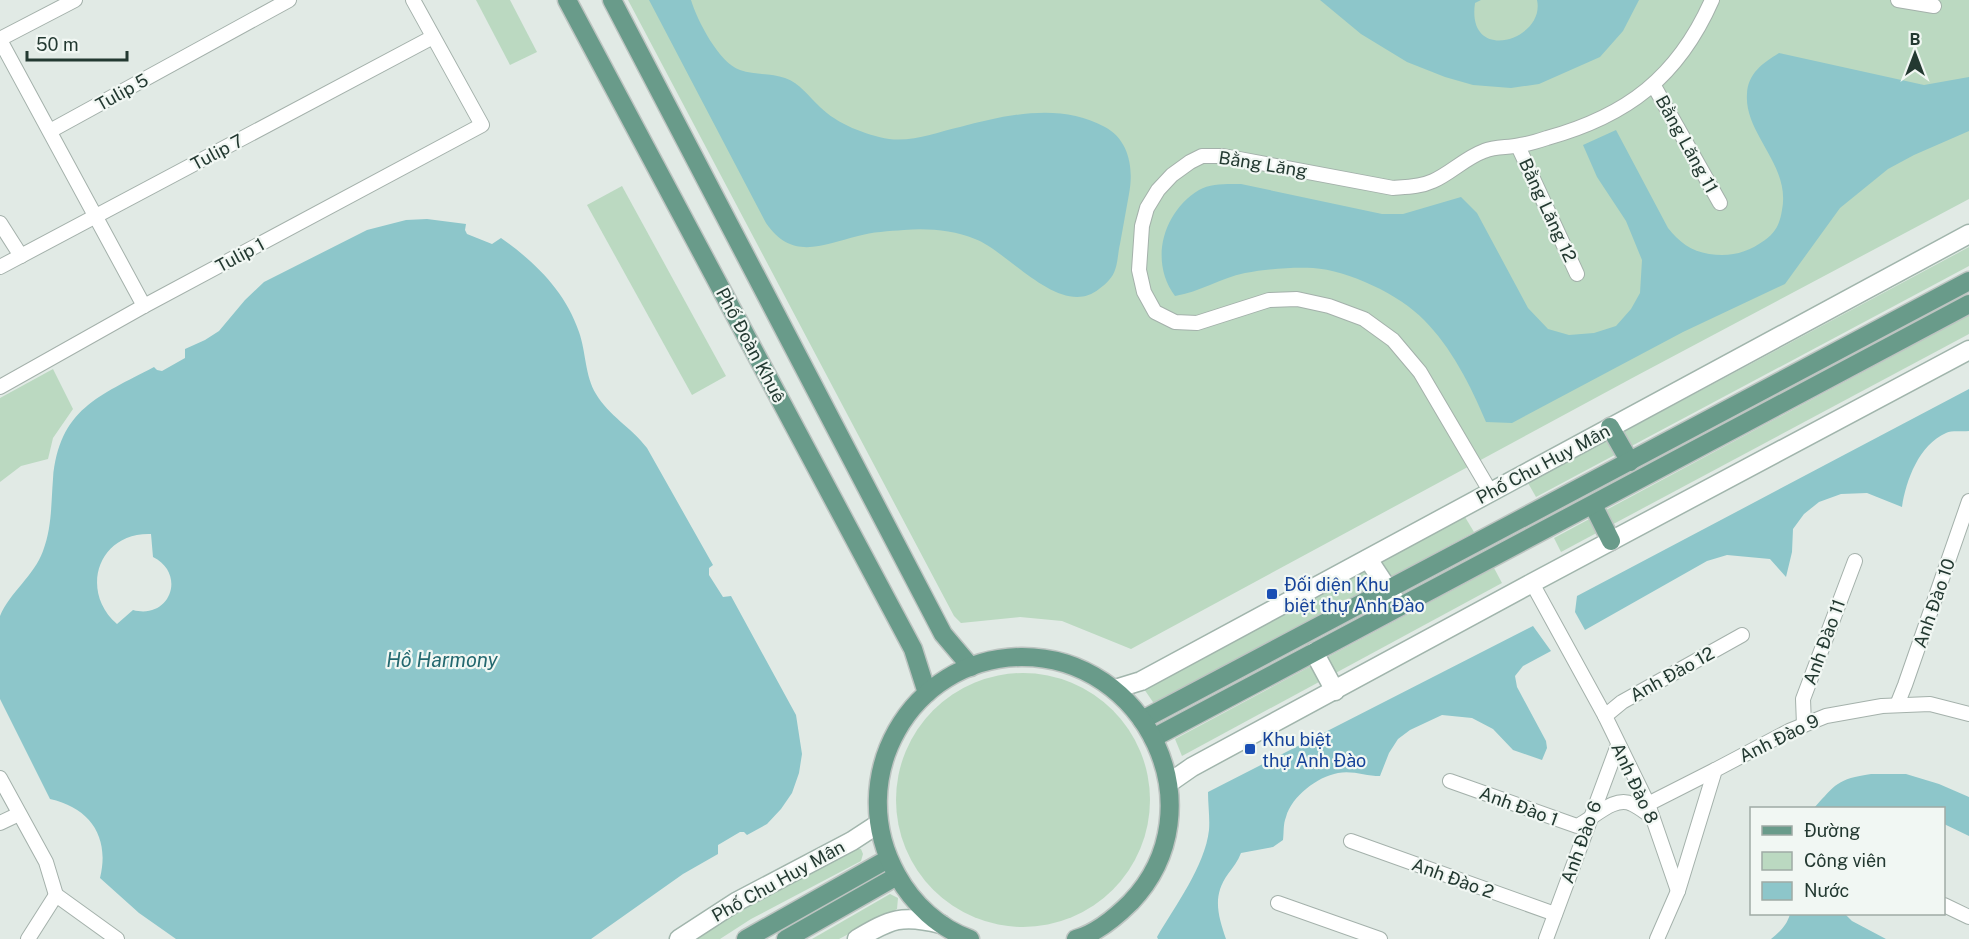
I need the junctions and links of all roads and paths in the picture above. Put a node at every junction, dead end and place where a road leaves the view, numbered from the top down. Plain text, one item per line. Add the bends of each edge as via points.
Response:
1 (75, 0) edge
2 (289, 0) edge
3 (412, 0) edge
4 (567, 0) edge
5 (612, 0) edge
6 (1712, 0) edge
7 (1898, 0) edge
8 (1934, 6) dead end
9 (433, 37) junction
10 (0, 40) edge
11 (1654, 86) junction
12 (50, 131) junction
13 (1518, 146) junction
14 (1720, 203) dead end
15 (96, 216) junction
16 (0, 223) edge
17 (1969, 234) edge
18 (21, 256) junction
19 (0, 267) edge
20 (1577, 274) dead end
21 (1969, 281) edge
22 (1969, 304) edge
23 (144, 306) junction
24 (1969, 350) edge
25 (0, 387) edge
26 (1610, 428) junction
27 (1630, 462) junction
28 (1490, 491) junction
29 (1969, 501) edge
30 (1593, 505) junction
31 (1611, 541) junction
32 (1368, 559) junction
33 (1855, 561) dead end
34 (1532, 583) junction
35 (1389, 590) junction
36 (1399, 606) junction
37 (1742, 635) dead end
38 (1314, 652) junction
39 (972, 667) junction
40 (1115, 689) junction
41 (1335, 691) junction
42 (927, 693) junction
43 (1897, 705) junction
44 (1969, 714) edge
45 (1605, 716) junction
46 (1142, 720) junction
47 (1804, 725) junction
48 (1153, 738) junction
49 (1618, 745) junction
50 (1716, 770) junction
51 (0, 778) edge
52 (1450, 781) dead end
53 (1169, 783) junction
54 (1648, 804) junction
55 (19, 814) junction
56 (1652, 817) junction
57 (1589, 821) junction
58 (0, 823) edge
59 (878, 824) junction
60 (1351, 841) dead end
61 (888, 859) junction
62 (897, 876) junction
63 (1678, 891) junction
64 (56, 895) junction
65 (1278, 903) dead end
66 (1945, 905) edge
67 (1555, 914) junction
68 (1969, 917) edge
69 (941, 924) junction
70 (1106, 933) edge
71 (28, 939) edge
72 (117, 939) edge
73 (679, 939) edge
74 (746, 939) edge
75 (786, 939) edge
76 (857, 939) edge
77 (970, 939) edge
78 (1076, 939) edge
79 (1380, 939) edge
80 (1546, 939) edge
81 (1657, 939) edge

1 - 10 street
2 - 12 street, Tulip 5
3 - 9 street
4 - 42 main road, Phố Đoàn Khuê via 913,649
5 - 39 main road, Phố Đoàn Khuê via 944,634
6 - 11 street, Bằng Lăng via 1689,43
7 - 8 street
9 - 15 street, Tulip 7
9 - 23 street, Tulip 1 via 482,125
10 - 12 street
11 - 13 street, Bằng Lăng via 1580,128
11 - 14 street, Bằng Lăng 11
12 - 15 street
13 - 20 street, Bằng Lăng 12
13 - 28 street, Bằng Lăng via 1485,150 1433,181 1393,188 1223,156 1202,156 1172,175 1158,190 1142,226 1139,270 1144,292 1155,312 1175,322 1197,323 1269,300 1297,299 1364,319 1393,340 1420,372
15 - 18 street, Tulip 7
15 - 23 street
16 - 18 street
17 - 26 main road, Phố Chu Huy Mân
18 - 19 street, Tulip 7
21 - 27 main road
22 - 30 main road
23 - 25 street, Tulip 1
24 - 31 main road
26 - 27 main road
26 - 28 main road, Phố Chu Huy Mân
27 - 35 main road
28 - 32 main road, Phố Chu Huy Mân
29 - 43 street, Anh Đào 10
30 - 31 main road
30 - 36 main road
31 - 34 main road
32 - 35 main road
32 - 40 main road, Phố Chu Huy Mân via 1141,681
33 - 47 street, Anh Đào 11 via 1803,699
34 - 41 main road
34 - 45 street, Anh Đào 8
35 - 36 main road
35 - 46 main road
36 - 38 main road
37 - 45 street, Anh Đào 12 via 1622,702
38 - 41 main road
38 - 48 main road
39 - 40 main road via 1021,657 1046,659 1094,675
39 - 42 main road
40 - 46 main road
41 - 53 main road
42 - 59 main road via 901,724 886,752 878,784
43 - 44 street, Anh Đào 9 via 1929,704
43 - 47 street, Anh Đào 9 via 1826,716
45 - 49 street, Anh Đào 8
46 - 48 main road
47 - 50 street, Anh Đào 9
48 - 53 main road
49 - 54 street, Anh Đào 8
49 - 57 street, Anh Đào 6
50 - 54 street, Anh Đào 9
50 - 63 street
51 - 55 street
52 - 57 street, Anh Đào 1 via 1577,826
53 - 70 main road via 1168,831 1161,853 1138,895
54 - 56 street, Anh Đào 8
55 - 58 street
55 - 64 street via 46,862
56 - 57 street via 1630,802 1607,807
56 - 63 street, Anh Đào 8
57 - 67 street, Anh Đào 6
59 - 61 main road
59 - 73 main road, Phố Chu Huy Mân via 736,902
60 - 67 street, Anh Đào 2
61 - 62 main road
61 - 74 main road, Phố Chu Huy Mân
62 - 69 main road via 922,909
62 - 75 main road
63 - 81 street
64 - 71 street
64 - 72 street
65 - 79 street
66 - 68 street
67 - 80 street, Anh Đào 6
69 - 76 main road via 903,918
69 - 77 main road
70 - 78 main road

